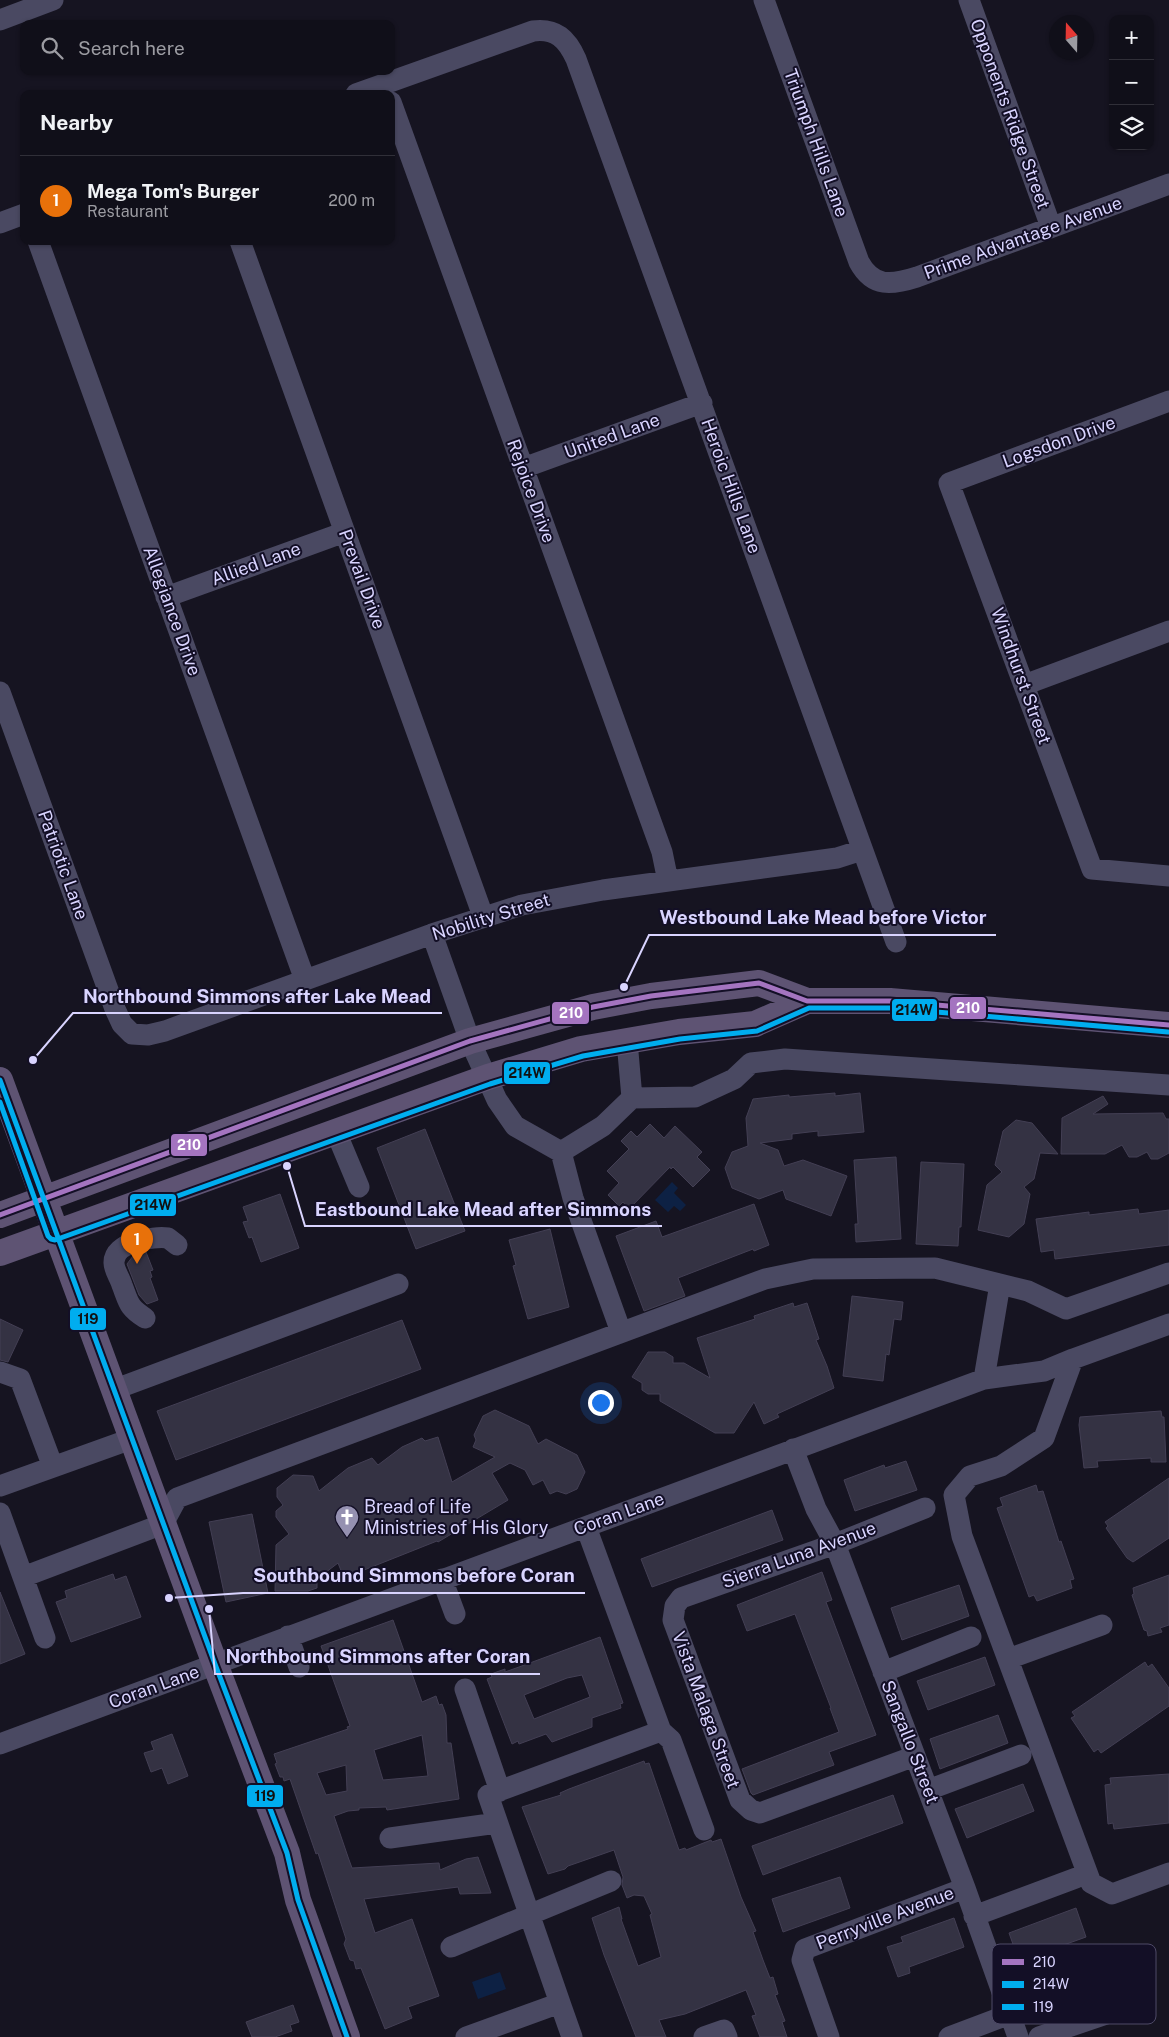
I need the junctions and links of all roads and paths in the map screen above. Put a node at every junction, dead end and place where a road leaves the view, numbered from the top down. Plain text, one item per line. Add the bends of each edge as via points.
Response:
1 (53, 0) edge
2 (764, 0) edge
3 (969, 0) edge
4 (0, 20) edge
5 (395, 90) edge
6 (395, 112) edge
7 (1169, 184) edge
8 (20, 216) edge
9 (0, 223) edge
10 (1052, 227) junction
11 (39, 245) edge
12 (241, 245) edge
13 (876, 282) joint
14 (1169, 401) edge
15 (702, 403) junction
16 (523, 468) junction
17 (949, 483) joint
18 (345, 532) junction
19 (166, 597) junction
20 (1169, 631) edge
21 (1024, 685) junction
22 (0, 692) edge
23 (862, 850) junction
24 (1169, 876) edge
25 (668, 881) junction
26 (483, 916) junction
27 (432, 934) junction
28 (896, 942) dead end
29 (306, 980) junction
30 (807, 1001) junction
31 (1169, 1025) edge
32 (132, 1034) joint
33 (627, 1040) junction
34 (470, 1041) junction
35 (488, 1077) junction
36 (0, 1080) edge
37 (1169, 1086) edge
38 (322, 1095) junction
39 (632, 1098) junction
40 (336, 1132) junction
41 (561, 1152) junction
42 (359, 1187) dead end
43 (43, 1199) junction
44 (0, 1215) edge
45 (55, 1233) junction
46 (177, 1245) dead end
47 (0, 1253) edge
48 (1169, 1272) edge
49 (398, 1284) dead end
50 (1000, 1284) junction
51 (145, 1318) dead end
52 (1169, 1324) edge
53 (621, 1332) junction
54 (1073, 1359) junction
55 (0, 1372) edge
56 (984, 1379) junction
57 (113, 1390) junction
58 (132, 1439) junction
59 (793, 1450) junction
60 (53, 1467) junction
61 (0, 1486) edge
62 (925, 1508) dead end
63 (0, 1513) edge
64 (163, 1524) junction
65 (586, 1527) junction
66 (835, 1544) junction
67 (23, 1577) junction
68 (442, 1579) junction
69 (675, 1606) joint
70 (455, 1614) dead end
71 (1102, 1625) dead end
72 (288, 1636) junction
73 (970, 1637) dead end
74 (45, 1638) dead end
75 (1008, 1659) junction
76 (215, 1664) junction
77 (299, 1667) dead end
78 (883, 1672) junction
79 (465, 1688) dead end
80 (661, 1732) junction
81 (0, 1744) edge
82 (1021, 1755) dead end
83 (916, 1756) junction
84 (928, 1790) junction
85 (500, 1791) junction
86 (498, 1823) junction
87 (704, 1830) dead end
88 (390, 1838) dead end
89 (1169, 1873) edge
90 (1076, 1878) dead end
91 (611, 1881) dead end
92 (965, 1888) junction
93 (530, 1915) junction
94 (974, 1916) junction
95 (451, 1947) dead end
96 (992, 1965) edge
97 (560, 2003) junction
98 (992, 2021) edge
99 (1013, 2024) edge
100 (1077, 2024) edge
101 (347, 2037) edge
102 (466, 2037) edge
103 (572, 2037) edge
104 (704, 2037) edge
105 (727, 2037) edge
106 (829, 2037) edge
107 (949, 2037) edge
108 (1018, 2037) edge
109 (1039, 2037) edge

1 - 4 street
2 - 13 street, Triumph Hills Lane via 859,262
3 - 10 street, Opponents Ridge Street
5 - 15 street, Heroic Hills Lane via 524,33 542,30 558,34 569,45
6 - 16 street, Rejoice Drive
7 - 10 street, Prime Advantage Avenue
8 - 9 street
10 - 13 street, Prime Advantage Avenue via 908,280
11 - 19 street, Allegiance Drive
12 - 18 street, Prevail Drive
14 - 17 street, Logsdon Drive
15 - 16 street, United Lane
15 - 23 street, Heroic Hills Lane
16 - 25 street, Rejoice Drive via 662,852
17 - 21 street, Windhurst Street
18 - 19 street, Allied Lane
18 - 26 street, Prevail Drive
19 - 29 street, Allegiance Drive
20 - 21 street
21 - 24 street, Windhurst Street via 1092,869
22 - 32 street, Patriotic Lane via 115,1009 122,1024
23 - 25 street, Nobility Street via 837,858
23 - 28 street, Heroic Hills Lane
25 - 26 street, Nobility Street via 556,898
26 - 27 street, Nobility Street
27 - 29 street, Nobility Street
27 - 34 street
29 - 32 street, Nobility Street via 165,1031
30 - 31 main road via 890,1001
30 - 33 main road via 755,1024
30 - 34 main road via 759,983 651,996 593,1007
33 - 35 main road via 544,1059
33 - 39 street
34 - 35 street
34 - 38 main road
35 - 40 main road
35 - 41 street via 497,1100 515,1126
36 - 43 main road
37 - 39 street via 785,1059 750,1063 734,1079 695,1097
38 - 40 main road
38 - 43 main road
39 - 41 street via 604,1126
40 - 42 street
40 - 45 main road
41 - 53 street via 573,1198
43 - 44 main road
43 - 45 main road
45 - 47 main road
45 - 57 main road
46 - 51 street via 168,1238 146,1239 130,1244 116,1255 114,1263 131,1309
48 - 50 street via 1066,1308 1028,1291
49 - 57 street
50 - 53 street via 935,1268 813,1269 765,1279
50 - 56 street
52 - 54 street, Coran Lane
53 - 64 street via 180,1496
54 - 56 street, Coran Lane via 1044,1371
54 - 75 street via 1044,1438 1001,1466 970,1476 954,1495 962,1536
55 - 60 street via 20,1379
56 - 59 street, Coran Lane
57 - 58 main road
58 - 60 street
58 - 64 main road
59 - 65 street, Coran Lane
59 - 66 street, Sangallo Street via 816,1509
60 - 61 street
62 - 66 street, Sierra Luna Avenue
63 - 67 street
64 - 67 street
64 - 76 main road
65 - 68 street, Coran Lane
65 - 80 street
66 - 69 street, Sierra Luna Avenue via 681,1598
66 - 78 street, Sangallo Street
67 - 74 street
68 - 70 street
68 - 72 street, Coran Lane
69 - 83 street, Vista Malaga Street via 673,1620 733,1782 740,1800 751,1810 760,1813
71 - 75 street
72 - 76 street, Coran Lane
72 - 77 street
73 - 78 street
75 - 89 street via 1091,1883 1112,1894
76 - 81 street, Coran Lane
76 - 101 main road via 287,1853 298,1900
78 - 83 street, Sangallo Street
79 - 85 street
80 - 85 street
80 - 87 street via 671,1740
82 - 84 street
83 - 84 street, Sangallo Street
84 - 92 street, Sangallo Street
85 - 86 street via 488,1796
86 - 88 street
86 - 93 street
90 - 94 street, Perryville Avenue
91 - 93 street
92 - 94 street, Sangallo Street
92 - 106 street, Perryville Avenue via 805,1948 802,1960
93 - 95 street
93 - 97 street
94 - 96 street, Sangallo Street
97 - 102 street
97 - 103 street
98 - 107 street
99 - 108 street, Sangallo Street
100 - 109 street
104 - 105 street via 724,2030

